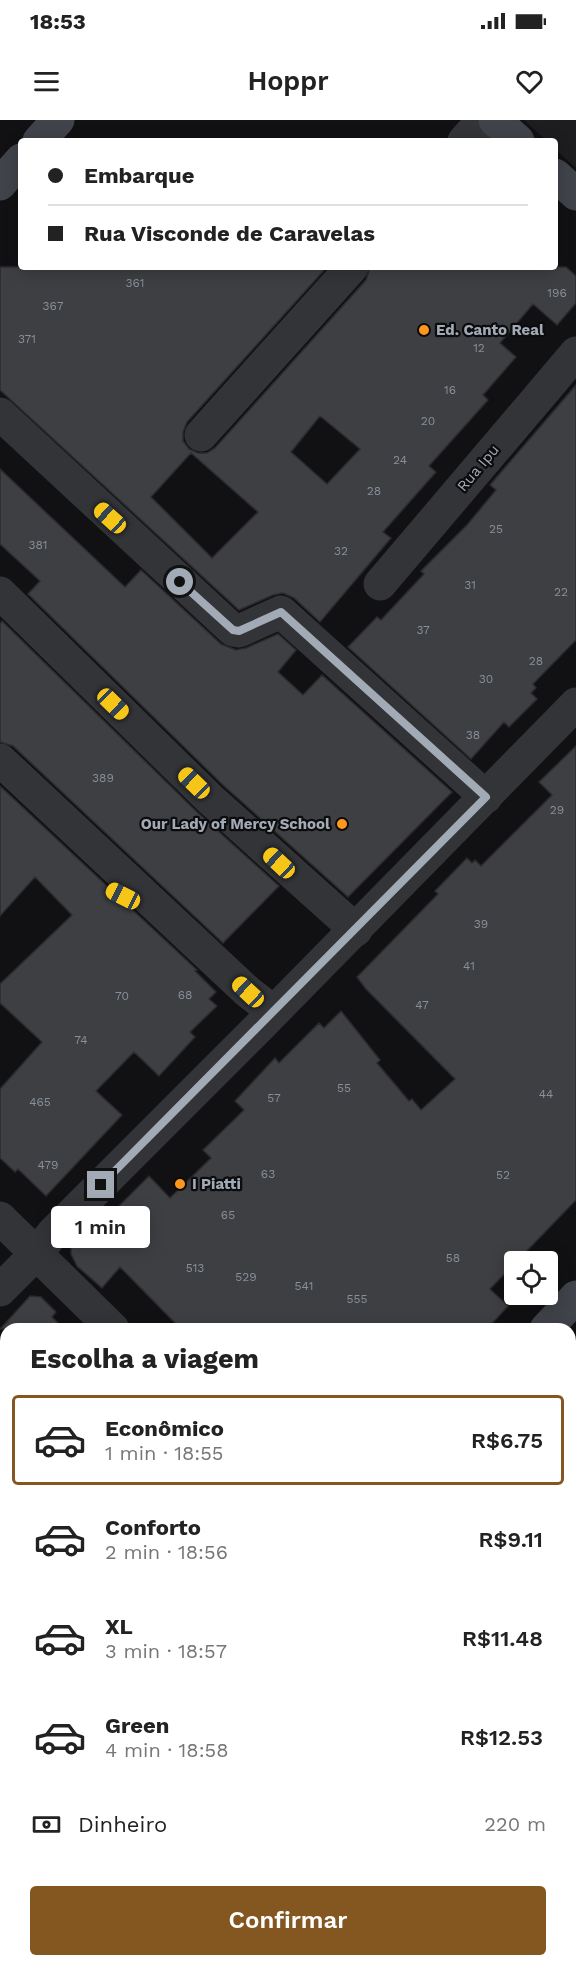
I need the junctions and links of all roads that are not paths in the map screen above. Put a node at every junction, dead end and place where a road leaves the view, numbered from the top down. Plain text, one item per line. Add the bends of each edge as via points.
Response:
1 (58, 120) edge
2 (483, 120) edge
3 (495, 120) edge
4 (42, 138) edge
5 (467, 138) edge
6 (515, 138) edge
7 (18, 163) edge
8 (558, 178) edge
9 (0, 184) edge
10 (576, 194) edge
11 (349, 270) edge
12 (576, 353) edge
13 (0, 414) edge
14 (201, 435) dead end
15 (380, 584) dead end
16 (0, 593) edge
17 (576, 704) edge
18 (0, 760) edge
19 (0, 784) edge
20 (486, 797) junction
21 (356, 930) junction
22 (267, 1019) junction
23 (0, 1218) edge
24 (36, 1254) junction
25 (0, 1290) edge
26 (576, 1297) edge
27 (107, 1323) edge
28 (552, 1323) edge

1 - 4 main road
2 - 5 street
3 - 6 main road
7 - 9 main road
8 - 10 main road
11 - 14 street
12 - 15 street, Rua Ipu
13 - 20 street via 233,630 239,631 281,612
16 - 21 street via 210,799
17 - 20 street
18 - 22 street via 248,992
19 - 22 street via 109,889 123,896
20 - 21 street
21 - 22 street
22 - 24 street
23 - 24 street
24 - 25 street
24 - 27 street
26 - 28 main road

